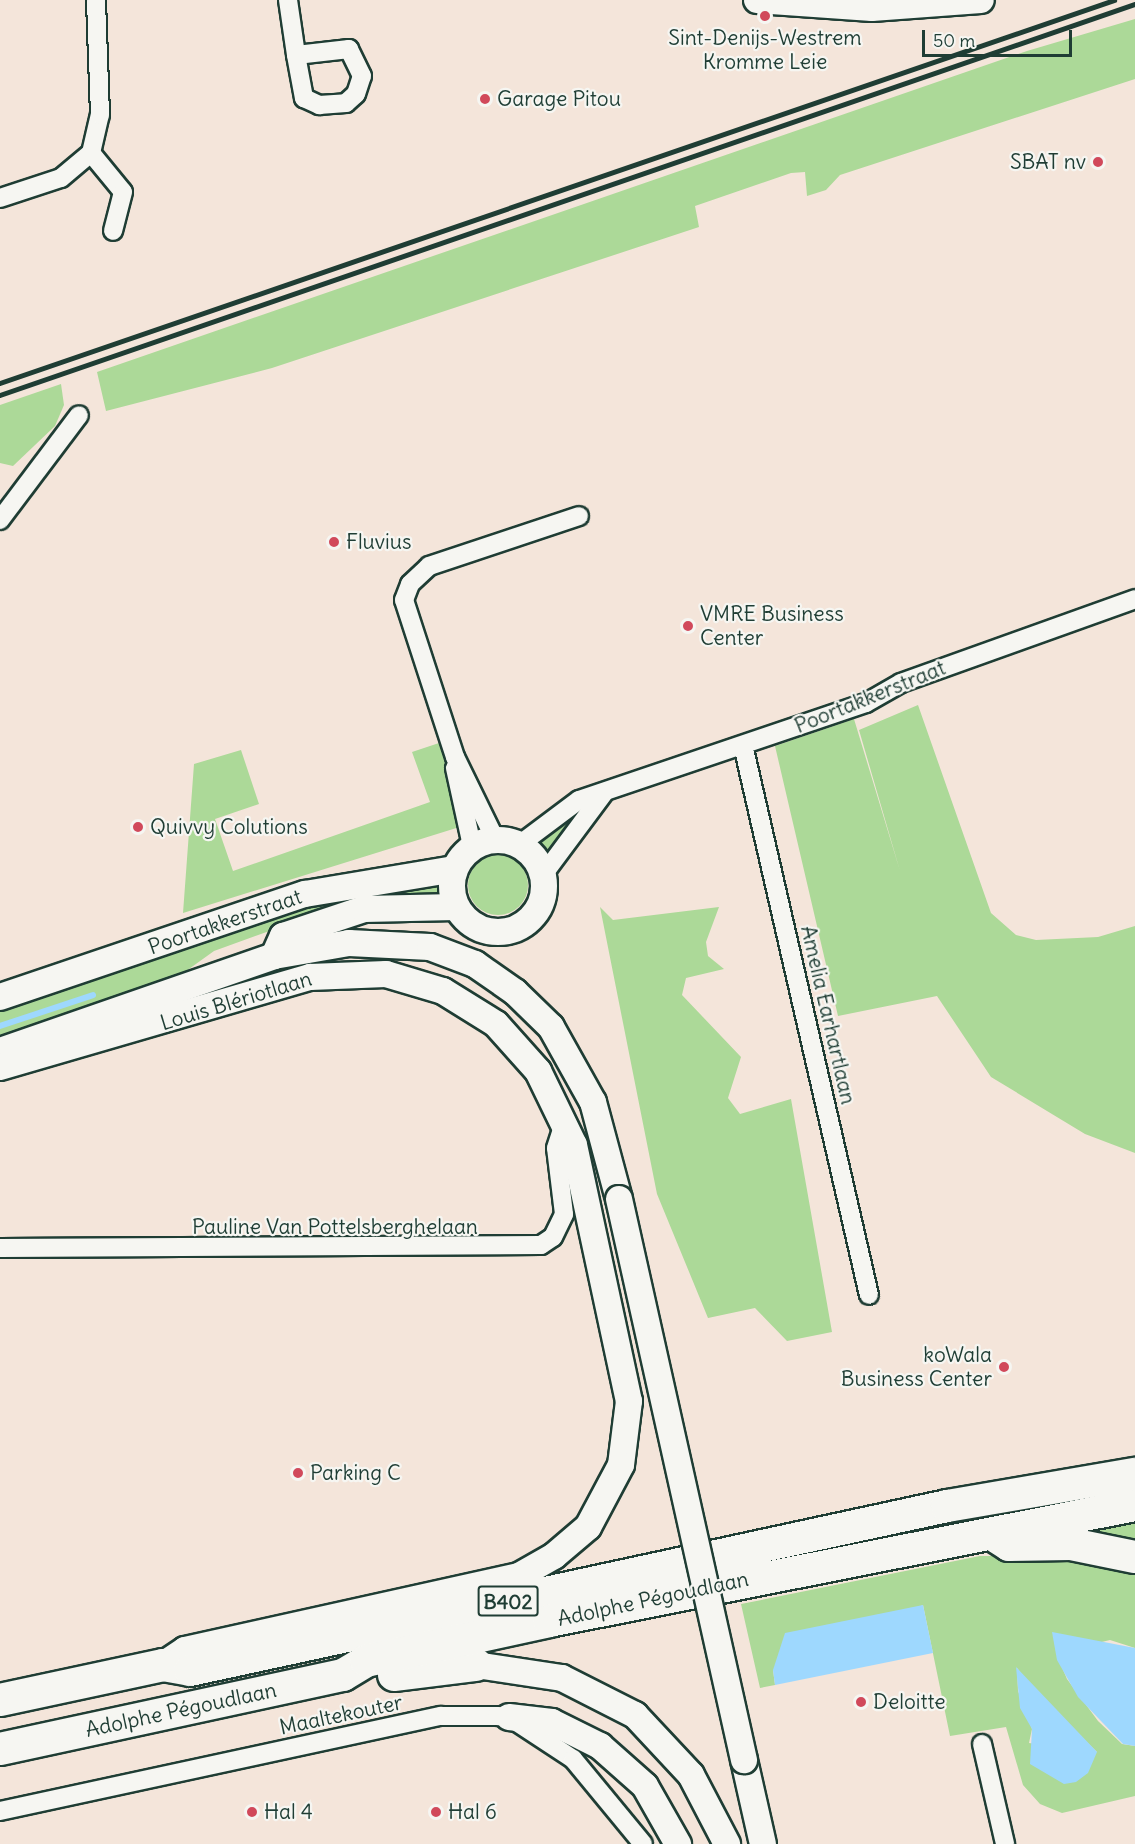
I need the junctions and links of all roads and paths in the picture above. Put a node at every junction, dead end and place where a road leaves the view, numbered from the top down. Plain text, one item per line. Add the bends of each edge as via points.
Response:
1 (96, 0) edge
2 (288, 0) edge
3 (757, 0) edge
4 (981, 0) edge
5 (296, 55) dead end
6 (91, 153) junction
7 (0, 198) edge
8 (113, 231) dead end
9 (79, 415) dead end
10 (579, 516) dead end
11 (0, 520) edge
12 (1135, 599) edge
13 (744, 745) junction
14 (604, 793) junction
15 (495, 843) junction
16 (454, 869) junction
17 (543, 875) junction
18 (456, 907) junction
19 (274, 957) junction
20 (0, 997) edge
21 (0, 1051) edge
22 (0, 1067) edge
23 (563, 1127) junction
24 (0, 1248) edge
25 (869, 1295) dead end
26 (1135, 1458) edge
27 (1135, 1474) edge
28 (1085, 1482) junction
29 (1135, 1505) edge
30 (988, 1531) junction
31 (1135, 1557) edge
32 (163, 1665) junction
33 (476, 1665) joint
34 (343, 1675) junction
35 (0, 1700) edge
36 (509, 1717) junction
37 (982, 1744) dead end
38 (0, 1749) edge
39 (0, 1811) edge
40 (644, 1844) edge
41 (678, 1844) edge
42 (727, 1844) edge
43 (763, 1844) edge
44 (1005, 1844) edge

1 - 6 street via 100,115
2 - 5 street
3 - 4 street via 863,8
6 - 7 street via 61,178
6 - 8 street via 123,192
9 - 11 street
10 - 15 street via 429,566 410,584 405,614 455,757
12 - 13 street, Poortakkerstraat
13 - 14 street, Poortakkerstraat
13 - 25 street, Amelia Earhartlaan
14 - 15 street, Poortakkerstraat
14 - 17 street
15 - 16 street
15 - 17 street via 534,857
16 - 18 street
16 - 20 street, Poortakkerstraat via 305,894
17 - 18 street via 543,898 532,918 514,931 491,933 470,924
18 - 19 street, Poortakkerstraat via 364,909 283,936
19 - 21 street, Louis Blériotlaan
19 - 43 street, Louis Blériotlaan, bridge via 349,943 430,947 475,964 515,992 551,1027 575,1062 602,1131 619,1199
22 - 23 street, Louis Blériotlaan via 310,977 386,975 443,991 496,1024 538,1071
23 - 24 street, Pauline Van Pottelsberghelaan via 556,1148 564,1214 553,1237 541,1245
23 - 32 street, Louis Blériotlaan via 574,1145 624,1364 628,1435 608,1498 588,1527 554,1556 485,1586 185,1650
26 - 28 highway via 1112,1462
27 - 28 highway, Adolphe Pégoudlaan / B402
28 - 32 highway, Adolphe Pégoudlaan / B402 via 947,1506 190,1670
29 - 30 highway, Adolphe Pégoudlaan / B402
30 - 31 highway via 1009,1545 1071,1544
30 - 34 highway, Adolphe Pégoudlaan / B402 via 366,1660
32 - 35 highway, Adolphe Pégoudlaan / B402
33 - 34 highway via 371,1679
33 - 42 street via 562,1678 635,1715 691,1775
34 - 38 highway, Adolphe Pégoudlaan / B402
36 - 39 street, Maaltekouter via 441,1716
36 - 40 street via 573,1759
36 - 41 street via 552,1722 600,1746 645,1786
37 - 44 street

